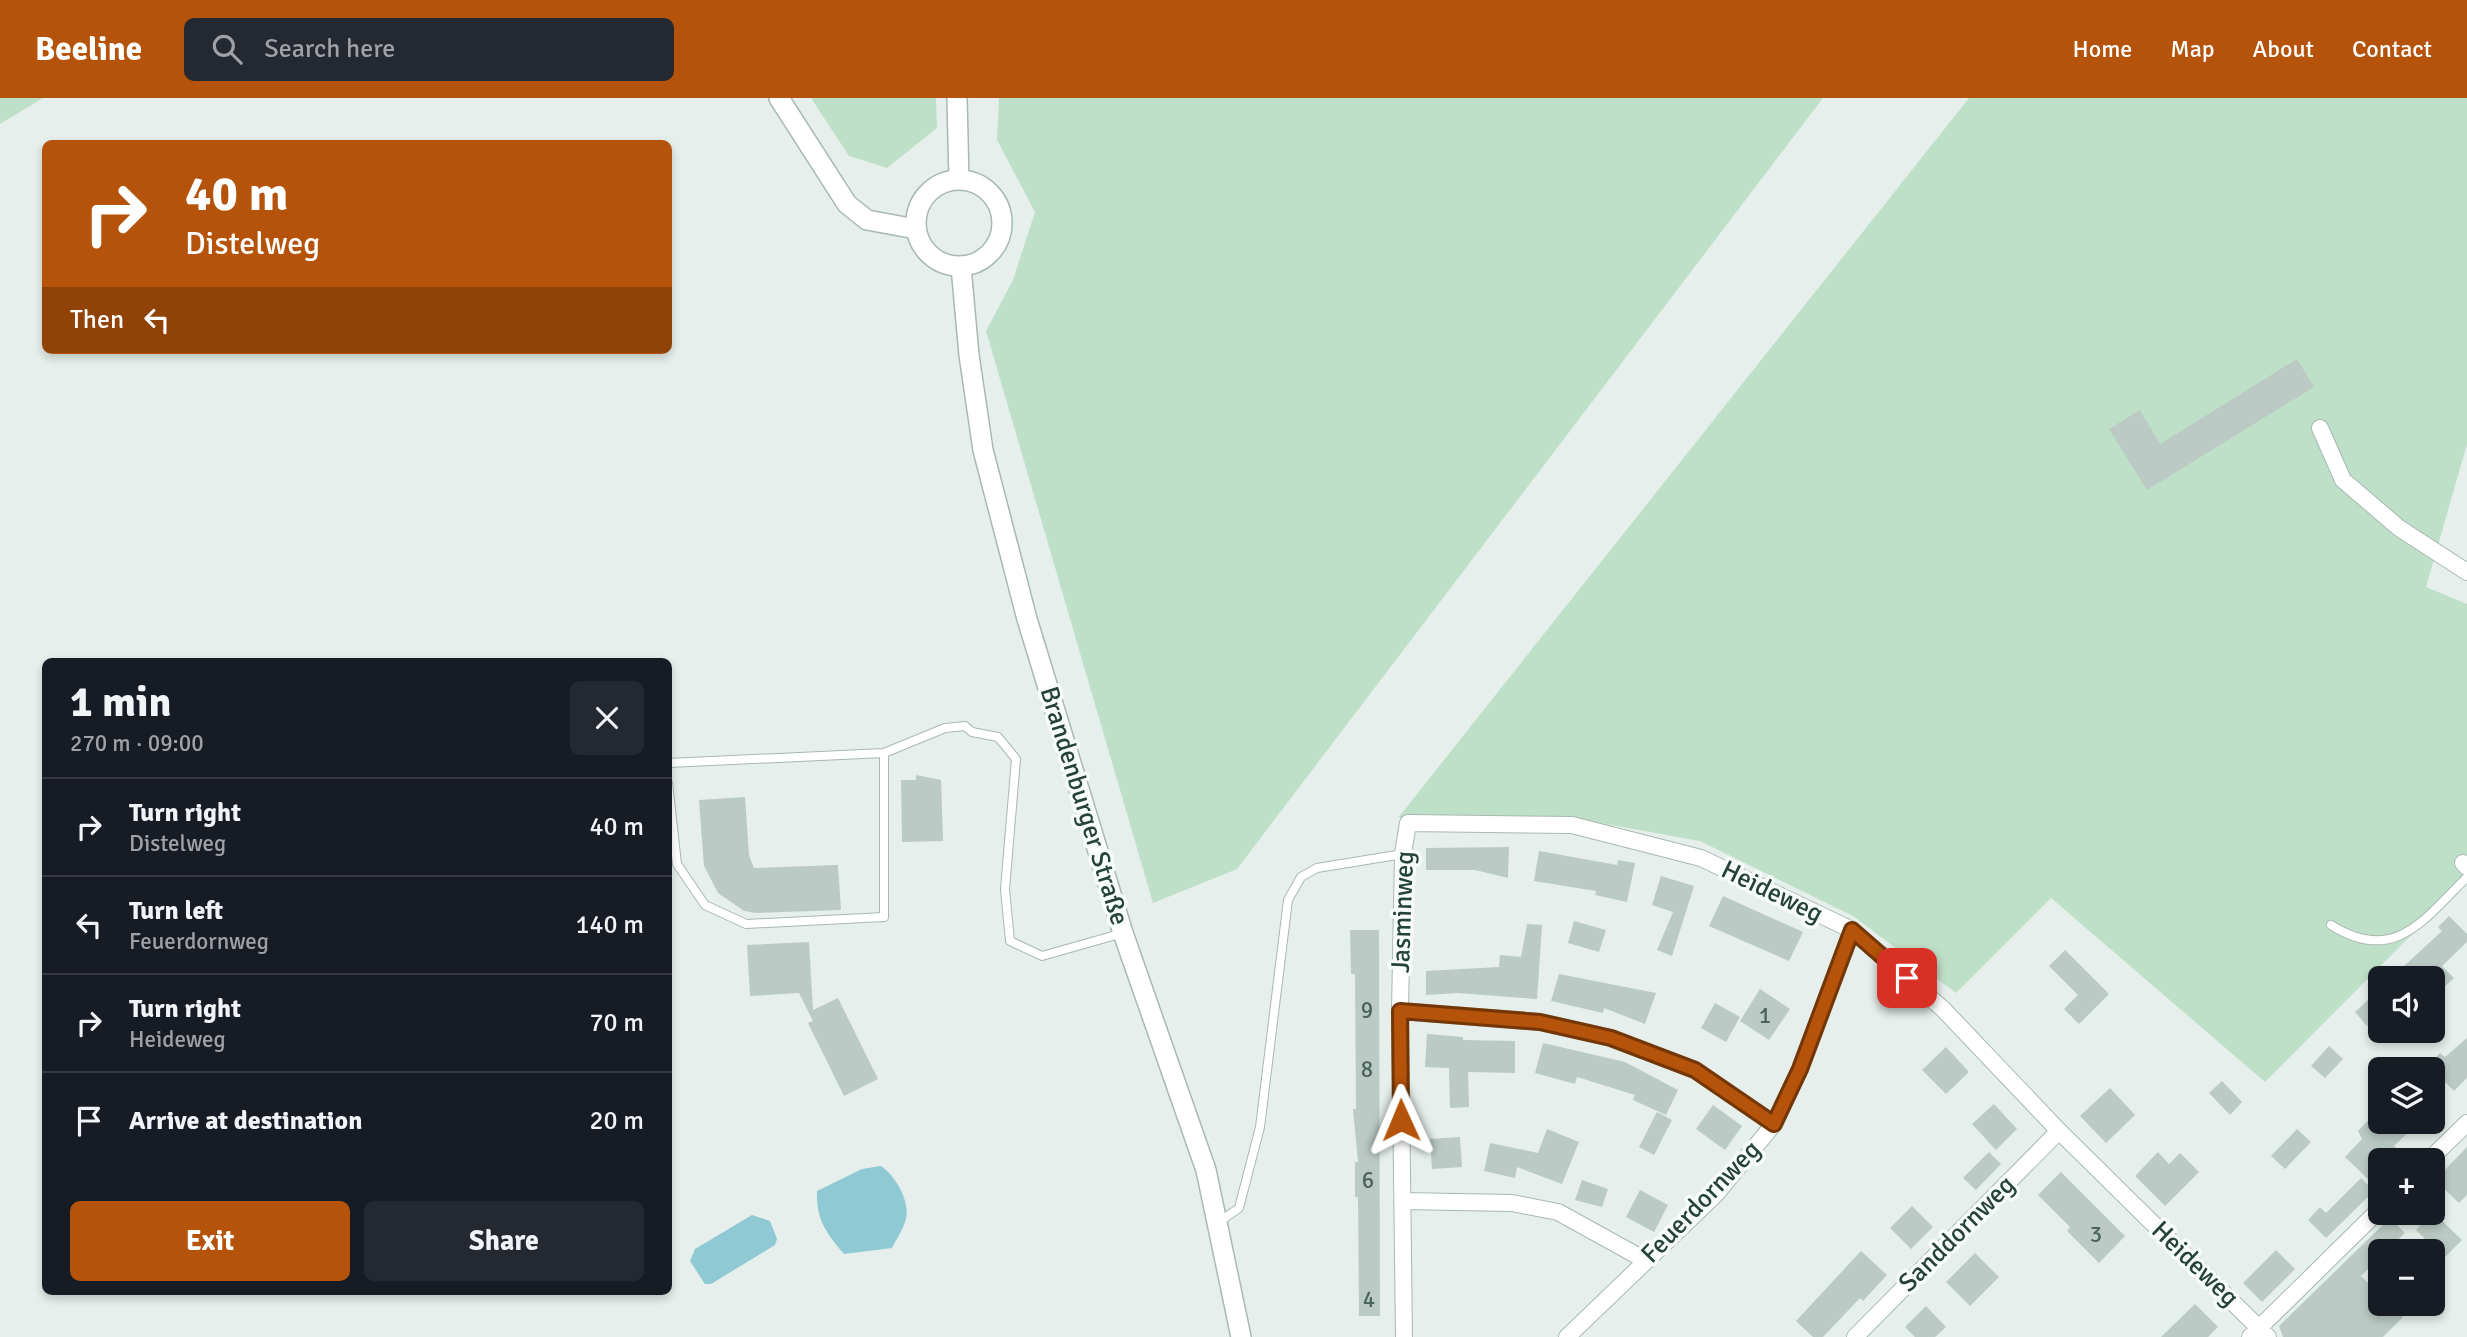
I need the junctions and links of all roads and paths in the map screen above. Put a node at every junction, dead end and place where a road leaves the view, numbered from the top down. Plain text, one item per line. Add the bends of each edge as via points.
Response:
1 (779, 98) edge
2 (957, 98) edge
3 (960, 180) junction
4 (916, 229) junction
5 (961, 267) junction
6 (2320, 428) dead end
7 (2467, 572) edge
8 (884, 753) junction
9 (672, 763) edge
10 (672, 819) edge
11 (1408, 823) joint
12 (1403, 854) junction
13 (2466, 869) edge
14 (2332, 925) dead end
15 (1852, 930) junction
16 (1123, 933) junction
17 (1400, 1011) junction
18 (2467, 1123) edge
19 (1774, 1124) junction
20 (2059, 1131) junction
21 (2441, 1148) edge
22 (1402, 1201) junction
23 (2368, 1221) edge
24 (1219, 1222) junction
25 (1646, 1260) junction
26 (2259, 1334) edge
27 (1241, 1337) edge
28 (1404, 1337) edge
29 (1567, 1337) edge
30 (1856, 1337) edge

1 - 4 street via 847,204 866,220
2 - 3 street
3 - 4 street via 945,182 922,201
3 - 5 street via 987,190 1002,215 1002,230 993,250 975,264
4 - 5 street via 920,242 937,260
5 - 16 street, Brandenburger Straße via 983,450 1027,619
6 - 7 street via 2343,480 2399,528
8 - 9 lane
8 - 10 lane via 884,917 746,924 705,905 677,864
8 - 16 lane via 945,728 965,726 998,737 1016,759 1005,889 1010,941 1042,956
11 - 12 street, Jasminweg
11 - 15 street, Heideweg via 1572,825 1701,858
12 - 17 street, Jasminweg
12 - 24 lane via 1317,868 1301,877 1288,900 1260,1127 1239,1208
13 - 14 lane via 2432,913 2386,943 2361,941
15 - 19 street, Feuerdornweg via 1800,1069
15 - 20 street, Heideweg via 1943,1009
16 - 24 street, Brandenburger Straße via 1206,1170
17 - 19 street via 1540,1022 1611,1038 1695,1070
17 - 22 street, Jasminweg
18 - 21 street
19 - 25 street, Feuerdornweg via 1716,1194
20 - 26 street, Heideweg
20 - 30 street, Sanddornweg
22 - 25 street via 1512,1203 1558,1212
22 - 28 street, Jasminweg
23 - 26 street
24 - 27 street, Brandenburger Straße
25 - 29 street, Feuerdornweg

